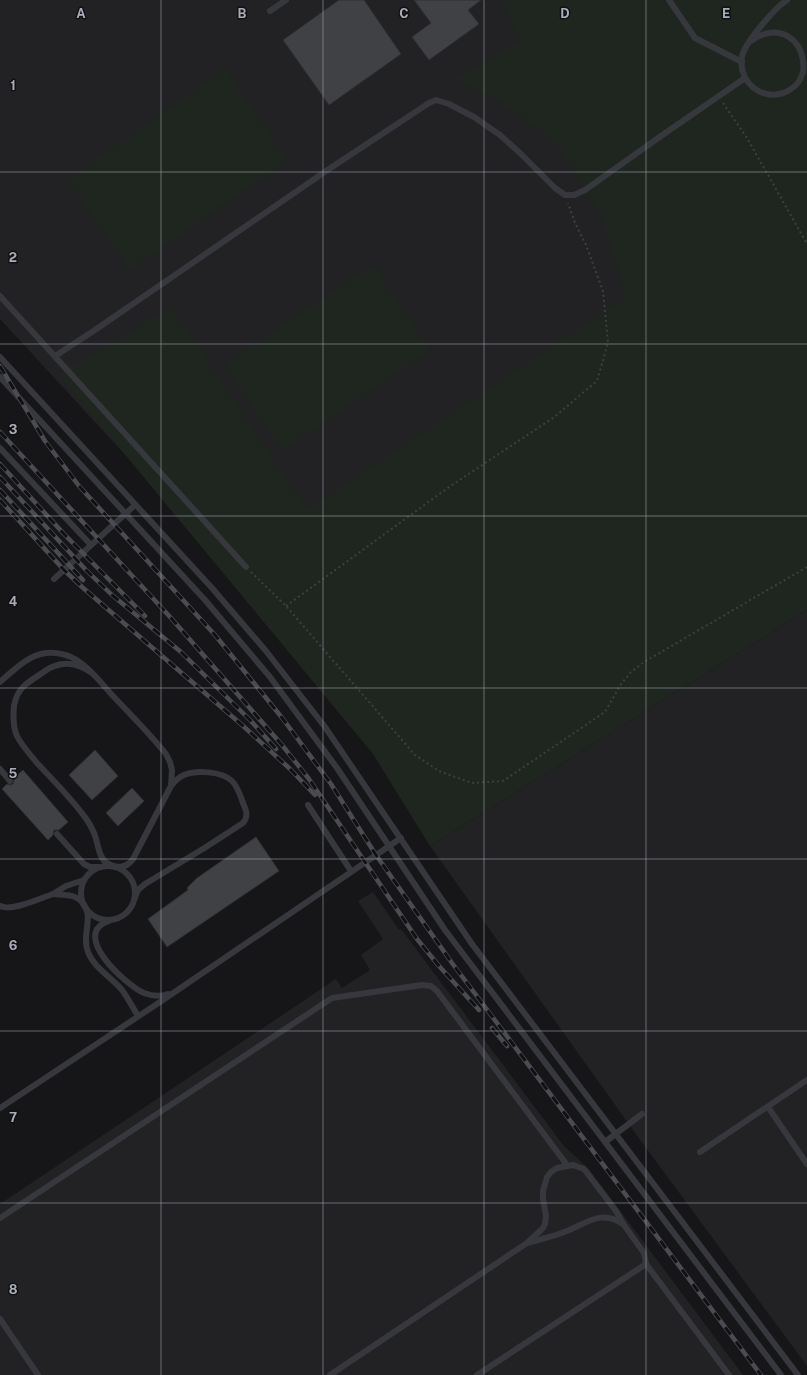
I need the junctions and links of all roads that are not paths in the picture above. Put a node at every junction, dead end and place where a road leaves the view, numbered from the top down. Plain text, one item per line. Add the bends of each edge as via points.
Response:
1 (286, 0) edge
2 (669, 0) edge
3 (787, 0) edge
4 (270, 11) dead end
5 (751, 41) junction
6 (742, 62) junction
7 (805, 74) edge
8 (745, 78) junction
9 (0, 296) edge
10 (55, 356) junction
11 (0, 357) edge
12 (0, 377) edge
13 (0, 448) edge
14 (135, 504) junction
15 (126, 514) junction
16 (91, 546) junction
17 (246, 567) road end
18 (54, 579) dead end
19 (92, 673) junction
20 (0, 682) edge
21 (0, 769) edge
22 (10, 780) dead end
23 (171, 786) junction
24 (308, 805) dead end
25 (57, 834) dead end
26 (401, 838) junction
27 (390, 846) junction
28 (105, 866) junction
29 (113, 866) junction
30 (351, 871) junction
31 (84, 880) junction
32 (53, 894) junction
33 (134, 900) junction
34 (84, 904) junction
35 (0, 906) edge
36 (115, 919) junction
37 (177, 990) junction
38 (138, 1016) junction
39 (807, 1080) edge
40 (768, 1107) junction
41 (0, 1108) edge
42 (642, 1114) dead end
43 (616, 1134) junction
44 (605, 1142) junction
45 (700, 1152) dead end
46 (807, 1164) edge
47 (567, 1165) junction
48 (0, 1218) edge
49 (624, 1225) junction
50 (527, 1243) junction
51 (646, 1264) junction
52 (0, 1319) edge
53 (38, 1375) edge
54 (330, 1375) edge
55 (477, 1375) edge
56 (729, 1375) edge
57 (781, 1375) edge
58 (798, 1375) edge

1 - 4 lane
2 - 6 lane via 695,38
3 - 5 lane via 778,6
5 - 6 lane via 745,48
5 - 7 lane via 757,36 773,32 786,35 802,50
6 - 8 lane
7 - 8 lane via 792,89 775,95 758,92
8 - 10 lane via 585,190 574,195 565,195 555,188 500,135 474,117 436,100 329,169
9 - 10 lane
10 - 17 lane
11 - 14 lane
12 - 15 lane
13 - 16 lane
14 - 15 lane
14 - 26 lane via 266,651 325,727
15 - 16 lane
15 - 27 lane via 205,600 270,677 338,768
16 - 18 lane
19 - 20 lane via 70,656 46,653 26,661
19 - 23 lane via 166,754 172,770
19 - 29 lane via 72,664 51,667 22,688 15,702 13,720 20,743 82,813 103,859
21 - 22 lane
23 - 29 lane via 133,859 126,866
23 - 33 lane via 177,779 190,773 211,773 226,777 239,792 247,811 246,820 145,884 138,890
24 - 30 lane
25 - 28 lane via 84,864 94,867
26 - 27 lane
26 - 43 lane via 472,944
27 - 30 lane
27 - 44 lane via 445,930
28 - 29 lane
28 - 31 lane via 93,871
29 - 33 lane via 128,874 135,890
30 - 37 lane
31 - 32 lane
31 - 34 lane via 81,896
32 - 34 lane via 75,897
32 - 35 lane via 11,908
33 - 36 lane via 124,915
34 - 36 lane via 89,912 97,917
34 - 38 lane via 88,917 85,942 90,956 102,972 123,991
36 - 37 lane via 102,923 95,934 97,948 109,964 144,993 159,996
37 - 38 lane
38 - 41 lane
39 - 40 lane
40 - 45 lane
40 - 46 lane
42 - 43 lane
43 - 44 lane
43 - 58 lane
44 - 57 lane
47 - 48 lane via 437,991 431,986 422,985 332,998
47 - 49 lane via 580,1166 584,1169
47 - 50 lane via 557,1168 547,1177 543,1195 545,1224
49 - 50 lane via 611,1218 598,1218 562,1233
49 - 51 lane via 644,1253
50 - 54 lane
51 - 55 lane
51 - 56 lane
52 - 53 lane

